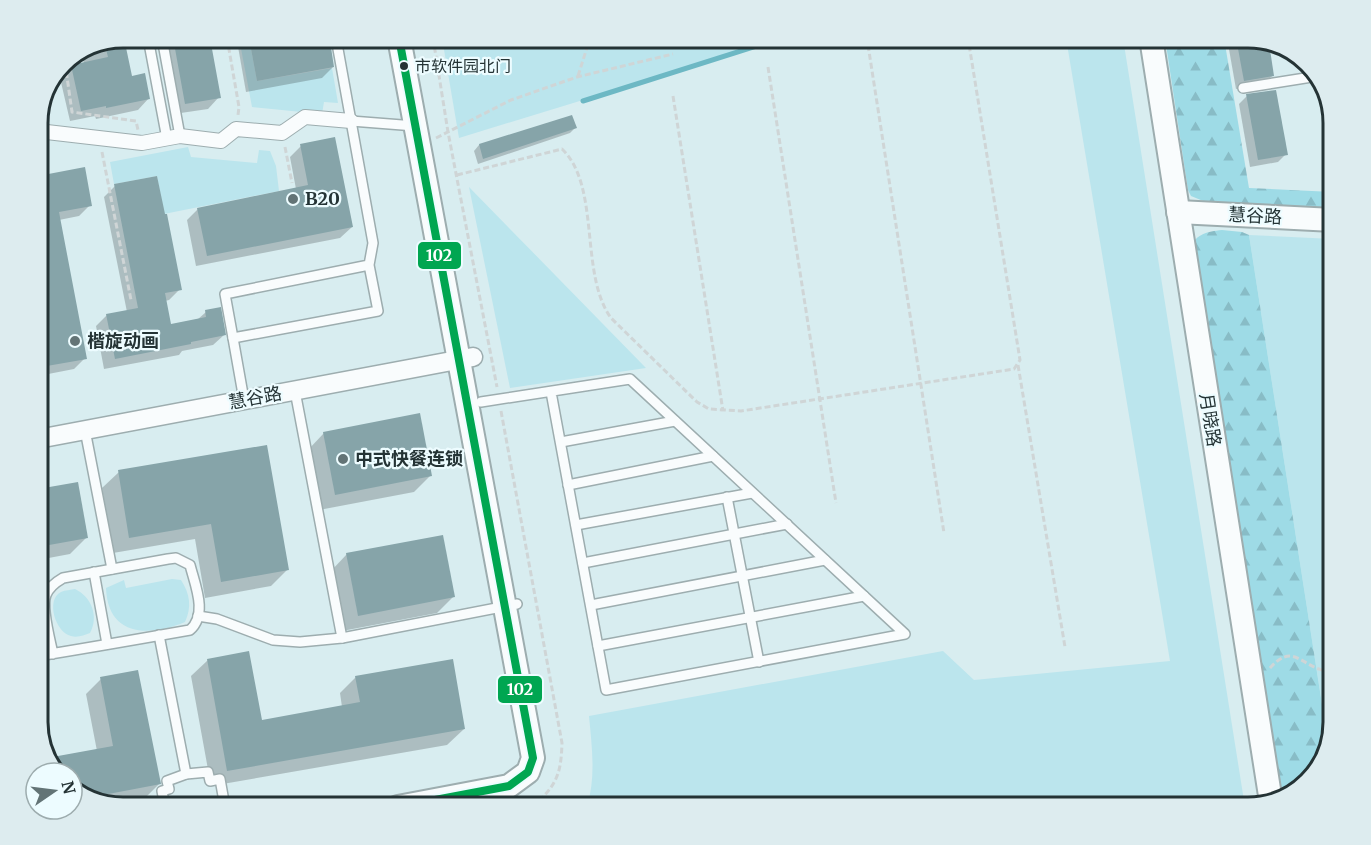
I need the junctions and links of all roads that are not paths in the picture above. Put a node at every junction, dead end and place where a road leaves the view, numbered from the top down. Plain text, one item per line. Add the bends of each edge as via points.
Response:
1 (151, 48) edge
2 (163, 48) edge
3 (338, 48) edge
4 (402, 48) edge
5 (414, 48) edge
6 (1152, 48) edge
7 (1308, 78) edge
8 (1243, 88) dead end
9 (351, 121) junction
10 (48, 132) edge
11 (432, 133) junction
12 (174, 137) junction
13 (1178, 212) junction
14 (1323, 219) edge
15 (369, 265) junction
16 (233, 338) junction
17 (466, 359) junction
18 (295, 391) junction
19 (551, 392) junction
20 (244, 400) junction
21 (490, 401) junction
22 (675, 421) junction
23 (85, 430) junction
24 (48, 437) edge
25 (561, 442) junction
26 (712, 456) junction
27 (568, 485) junction
28 (752, 493) junction
29 (727, 497) junction
30 (787, 524) junction
31 (576, 525) junction
32 (734, 534) junction
33 (825, 560) junction
34 (583, 563) junction
35 (112, 569) junction
36 (94, 572) junction
37 (742, 576) junction
38 (48, 592) edge
39 (864, 596) junction
40 (511, 605) junction
41 (591, 605) junction
42 (198, 616) junction
43 (751, 618) junction
44 (48, 625) edge
45 (159, 635) junction
46 (342, 638) junction
47 (107, 644) junction
48 (598, 646) junction
49 (53, 654) junction
50 (48, 655) edge
51 (759, 662) junction
52 (538, 756) junction
53 (186, 774) junction
54 (1270, 793) edge
55 (163, 797) edge
56 (223, 797) edge
57 (451, 797) edge
58 (512, 797) edge

1 - 12 lane
2 - 12 lane
3 - 9 lane
4 - 11 street
5 - 11 street
6 - 13 street, 月晓路
7 - 8 lane
9 - 11 lane
9 - 12 street via 305,117 282,133 236,129 221,141
9 - 15 lane via 373,243
10 - 12 street via 142,143
11 - 17 street
13 - 14 street, 慧谷路
13 - 54 street, 月晓路
15 - 16 lane via 225,294
15 - 16 lane via 378,311
16 - 20 lane
17 - 18 street, 慧谷路
17 - 21 street
17 - 40 street
18 - 20 street, 慧谷路
18 - 46 lane
19 - 21 lane
19 - 22 lane via 630,379
19 - 25 lane
20 - 23 street, 慧谷路
21 - 40 street
22 - 25 lane
22 - 26 lane
23 - 24 street, 慧谷路
23 - 35 lane
25 - 27 lane
26 - 27 lane
26 - 28 lane
27 - 31 lane
28 - 29 lane
28 - 30 lane
29 - 31 lane
29 - 32 lane
30 - 32 lane
30 - 33 lane
31 - 34 lane
32 - 34 lane
32 - 37 lane
33 - 37 lane
33 - 39 lane
34 - 41 lane
35 - 36 lane
35 - 42 lane via 176,558 184,561 190,565
36 - 38 lane via 63,578
36 - 47 lane
37 - 41 lane
37 - 43 lane
39 - 43 lane
39 - 51 lane via 905,634
40 - 46 lane
40 - 52 street
41 - 48 lane
42 - 45 lane via 197,624 190,630
42 - 46 lane via 273,640
43 - 48 lane
43 - 51 lane
44 - 49 lane
45 - 47 lane
45 - 53 lane
47 - 49 lane
48 - 51 lane via 606,690
49 - 50 lane
52 - 57 street via 528,772 509,786
52 - 58 street via 541,778
53 - 55 lane via 167,782 169,789 162,790
53 - 56 lane via 208,772 210,781 220,779

